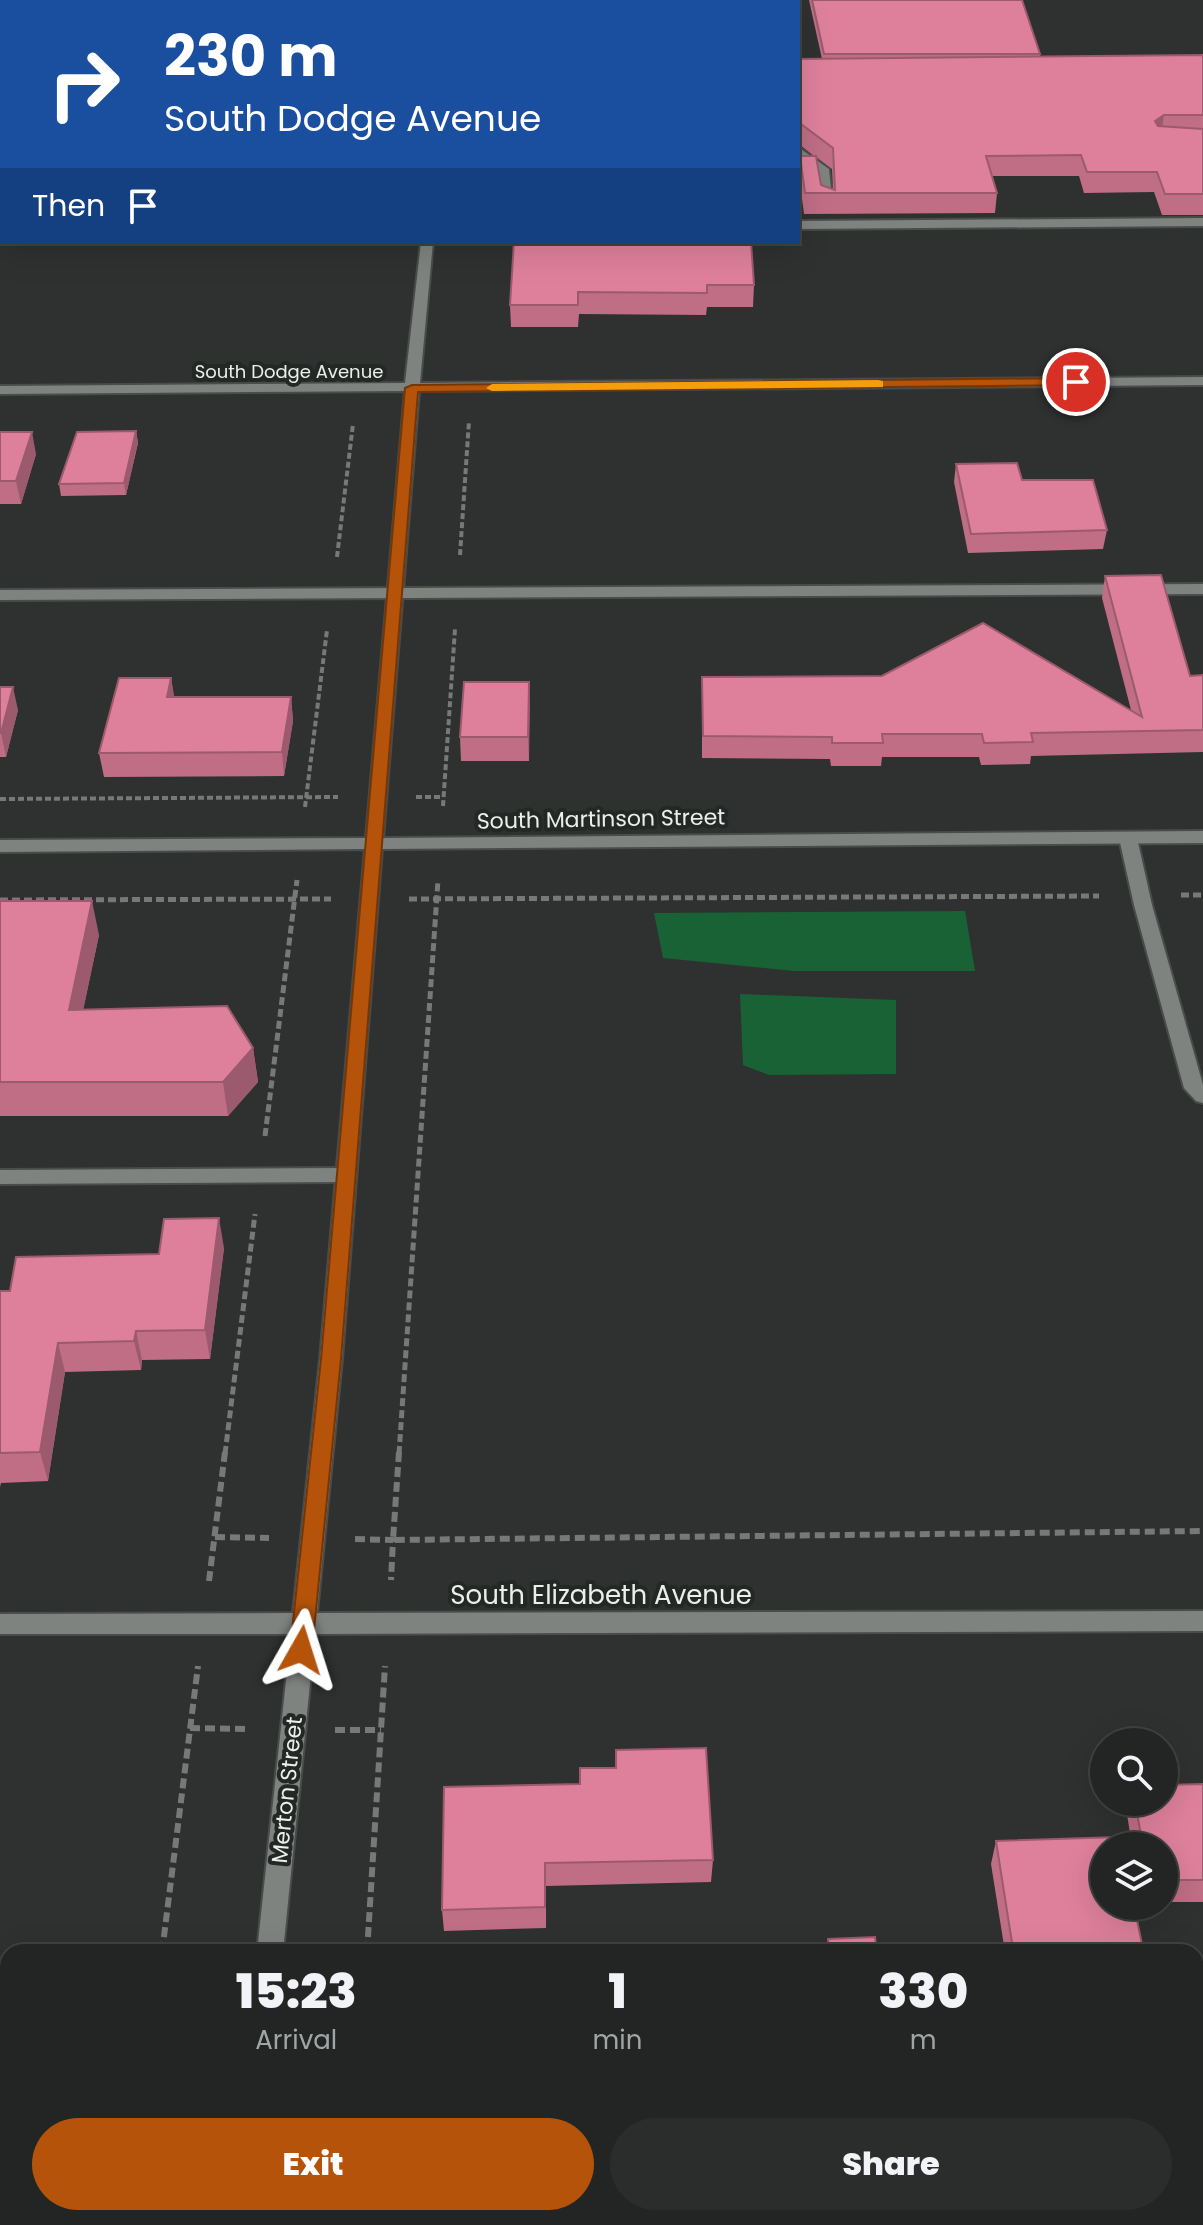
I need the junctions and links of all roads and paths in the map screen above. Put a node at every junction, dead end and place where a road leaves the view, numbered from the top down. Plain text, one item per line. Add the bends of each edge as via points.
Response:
1 (800, 152) edge
2 (800, 169) edge
3 (823, 169) junction
4 (829, 205) edge
5 (1203, 222) edge
6 (800, 225) edge
7 (427, 244) edge
8 (1203, 381) edge
9 (412, 388) junction
10 (0, 390) edge
11 (470, 408) dead end
12 (409, 419) junction
13 (470, 419) junction
14 (1203, 589) edge
15 (332, 594) junction
16 (395, 594) junction
17 (457, 594) junction
18 (0, 595) edge
19 (307, 797) junction
20 (378, 797) junction
21 (443, 797) junction
22 (0, 799) edge
23 (1203, 837) edge
24 (1128, 838) junction
25 (301, 845) junction
26 (373, 845) junction
27 (441, 845) junction
28 (0, 846) edge
29 (1140, 895) junction
30 (1203, 895) edge
31 (294, 899) junction
32 (369, 899) junction
33 (437, 899) junction
34 (0, 900) edge
35 (1203, 1096) edge
36 (346, 1175) junction
37 (260, 1176) junction
38 (0, 1177) edge
39 (1203, 1531) edge
40 (215, 1537) junction
41 (312, 1538) junction
42 (393, 1540) junction
43 (1203, 1621) edge
44 (203, 1623) junction
45 (304, 1623) junction
46 (387, 1623) junction
47 (0, 1624) edge
48 (163, 1944) edge
49 (271, 1944) edge
50 (367, 1944) edge

1 - 3 street
2 - 3 street
3 - 4 street
5 - 6 street
7 - 9 street, Merton Street
8 - 9 street, South Dodge Avenue
9 - 10 street, South Dodge Avenue
9 - 12 street, Merton Street
11 - 13 path
12 - 13 path
12 - 15 path via 354,419
12 - 16 street, Merton Street
13 - 17 path
14 - 17 street
15 - 16 street
15 - 18 street
15 - 19 path
16 - 17 street
16 - 20 street, Merton Street
17 - 21 path
19 - 20 path
19 - 22 path
19 - 25 path
20 - 21 path
20 - 26 street, Merton Street
21 - 27 path
23 - 24 street, South Martinson Street
24 - 27 street, South Martinson Street
24 - 29 street
25 - 26 street, South Martinson Street
25 - 28 street, South Martinson Street
25 - 31 path
26 - 27 street, South Martinson Street
26 - 32 street, Merton Street
27 - 33 path
29 - 30 path
29 - 33 path
29 - 35 street via 1194,1088
31 - 32 path
31 - 34 path
31 - 37 path
32 - 33 path
32 - 36 street, Merton Street
33 - 42 path
36 - 37 street
36 - 41 street, Merton Street
37 - 38 street
37 - 40 path
39 - 42 path
40 - 41 path
40 - 44 path
41 - 42 path
41 - 45 street, Merton Street
42 - 46 path
43 - 46 street, South Elizabeth Avenue
44 - 45 street, South Elizabeth Avenue
44 - 47 street, South Elizabeth Avenue
44 - 48 path
45 - 46 street, South Elizabeth Avenue
45 - 49 street, Merton Street
46 - 50 path

